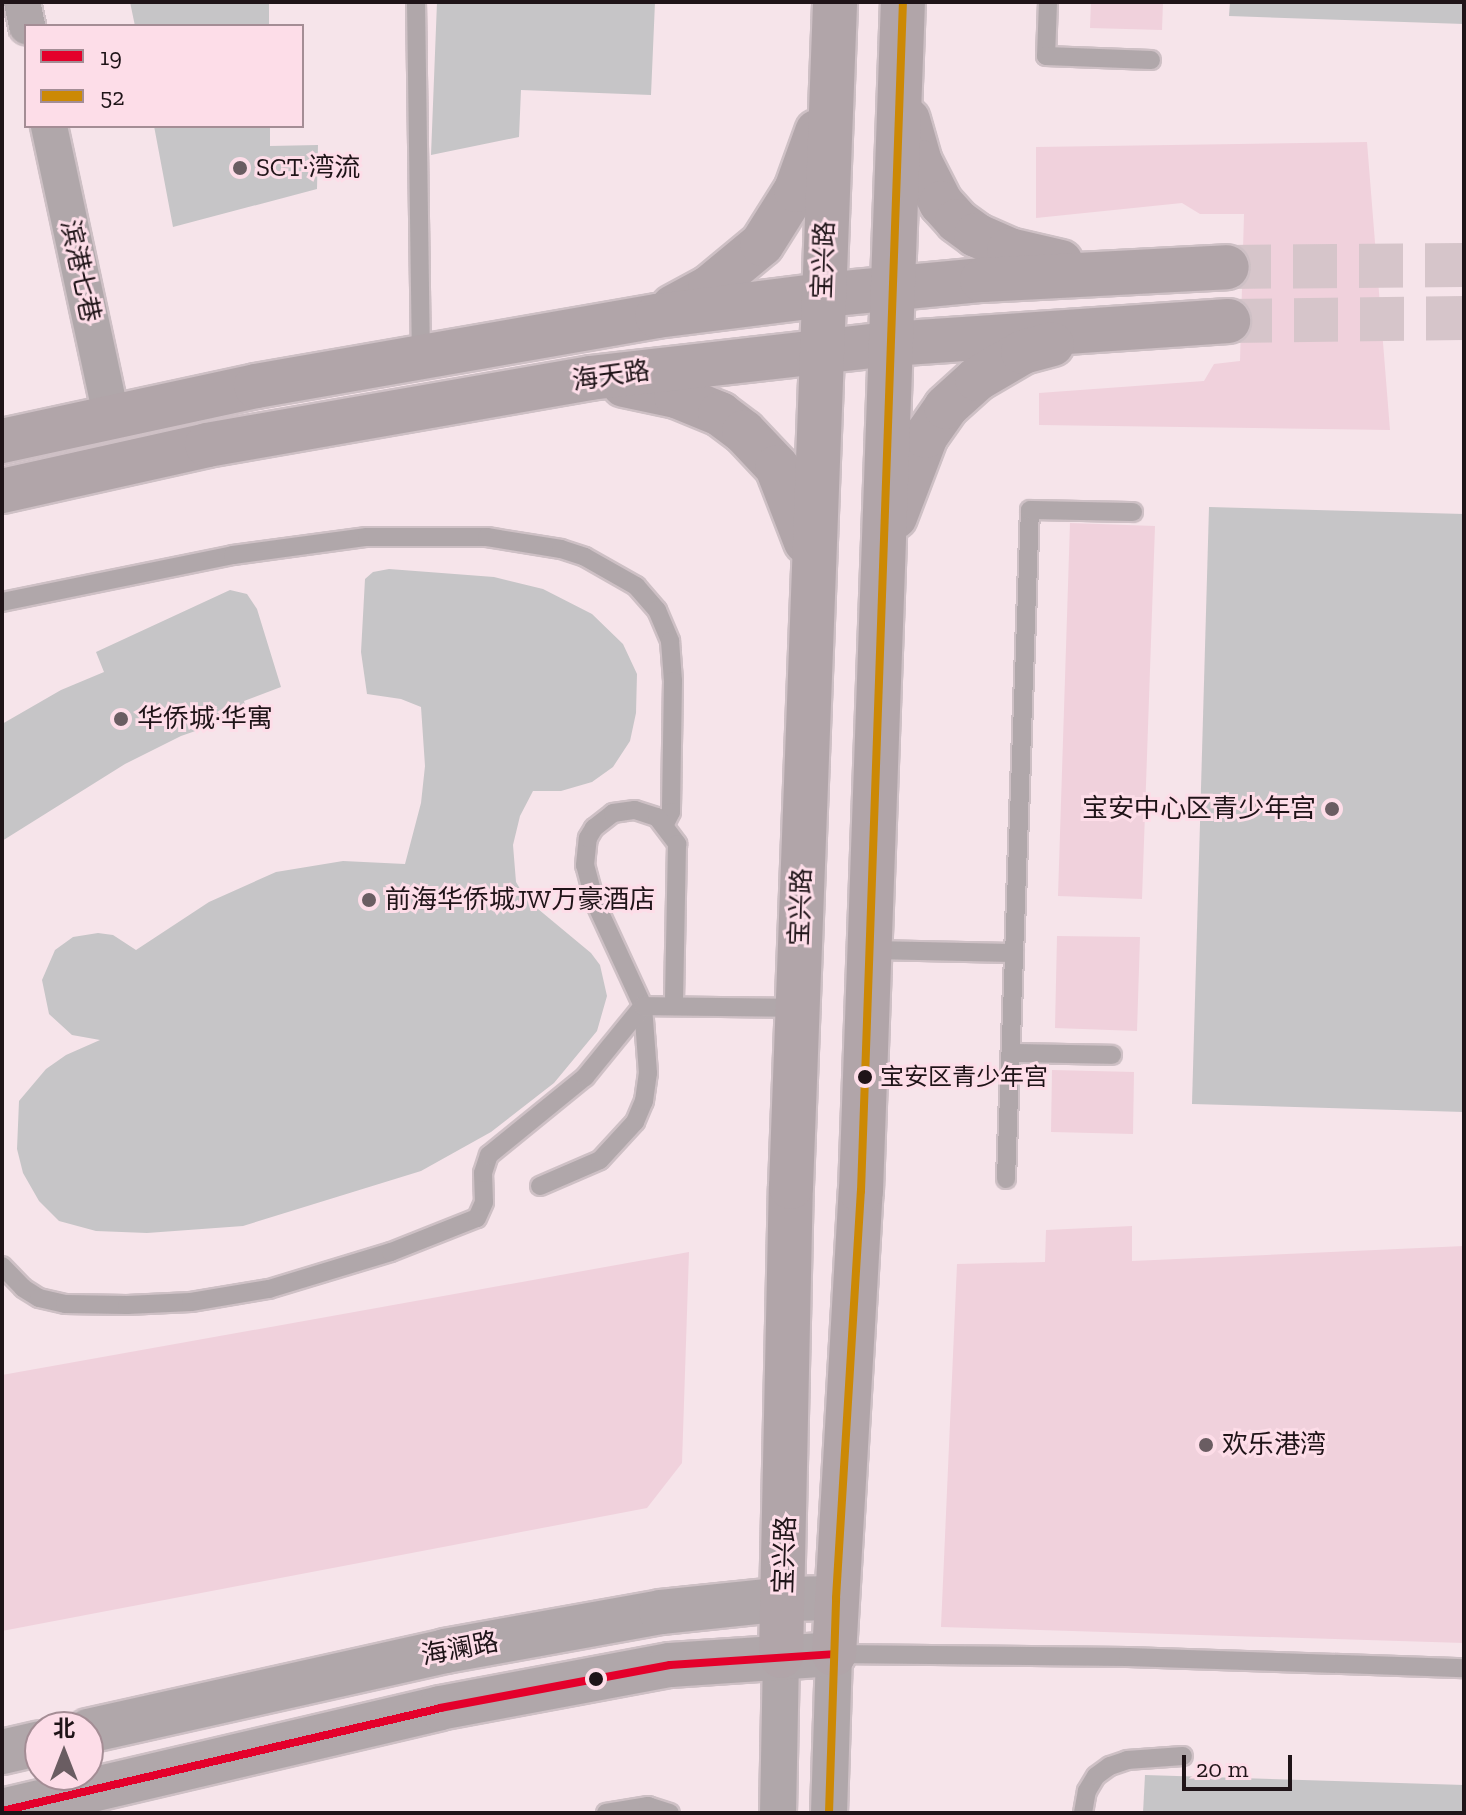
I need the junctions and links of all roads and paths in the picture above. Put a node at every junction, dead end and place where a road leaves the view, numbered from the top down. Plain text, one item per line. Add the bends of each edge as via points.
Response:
1 (22, 2) edge
2 (416, 2) edge
3 (835, 2) edge
4 (903, 2) edge
5 (1048, 2) edge
6 (27, 24) edge
7 (1151, 60) dead end
8 (900, 88) junction
9 (831, 92) junction
10 (49, 128) edge
11 (1227, 267) tunnel mouth
12 (1102, 272) junction
13 (891, 289) junction
14 (823, 295) junction
15 (657, 316) junction
16 (1228, 321) tunnel mouth
17 (1106, 329) junction
18 (890, 344) junction
19 (820, 352) junction
20 (421, 355) junction
21 (590, 378) junction
22 (111, 416) junction
23 (2, 441) edge
24 (2, 491) edge
25 (1133, 512) dead end
26 (882, 557) junction
27 (813, 559) junction
28 (2, 602) edge
29 (665, 824) junction
30 (871, 950) junction
31 (1014, 953) junction
32 (643, 1006) junction
33 (674, 1006) junction
34 (798, 1008) junction
35 (1011, 1053) junction
36 (1112, 1055) dead end
37 (1006, 1179) dead end
38 (540, 1186) dead end
39 (791, 1187) junction
40 (861, 1191) junction
41 (2, 1266) edge
42 (836, 1598) junction
43 (784, 1599) junction
44 (834, 1654) junction
45 (781, 1656) junction
46 (1464, 1668) edge
47 (104, 1727) edge
48 (24, 1747) edge
49 (2, 1752) edge
50 (1183, 1756) dead end
51 (2, 1811) edge
52 (606, 1813) edge
53 (670, 1813) edge
54 (778, 1813) edge
55 (829, 1813) edge
56 (1083, 1813) edge

1 - 6 street
2 - 20 lane
3 - 9 main road, 宝兴路
4 - 8 main road, 宝兴路
5 - 7 lane via 1046,56
8 - 12 main road via 920,162 957,221 1009,250
8 - 13 main road, 宝兴路
9 - 14 main road, 宝兴路
9 - 15 main road via 796,190 762,244 710,287
10 - 22 street, 滨港七巷
11 - 12 main road, 海天路
12 - 13 main road, 海天路
13 - 14 main road, 海天路
13 - 18 main road, 宝兴路
14 - 15 main road, 海天路
14 - 19 main road, 宝兴路
15 - 20 main road, 海天路
16 - 17 main road, 海天路
17 - 18 main road, 海天路
17 - 26 main road via 1023,352 977,379 946,407 910,472
18 - 19 main road, 海天路
18 - 26 main road, 宝兴路
19 - 21 main road, 海天路
19 - 27 main road, 宝兴路
20 - 22 main road, 海天路
21 - 24 main road, 海天路 via 207,445
21 - 27 main road via 676,396 720,414 744,432 777,467
22 - 23 main road, 海天路
25 - 31 lane via 1030,510
26 - 30 main road, 宝兴路
27 - 34 main road, 宝兴路
28 - 29 lane via 233,555 367,537 487,537 585,557 636,586 657,610 670,641 671,812
29 - 32 lane via 635,810 613,813 594,828 585,848 595,902
29 - 33 lane via 678,856
30 - 31 lane
30 - 40 main road, 宝兴路
31 - 35 lane
32 - 33 lane
32 - 38 lane via 648,1073 635,1122 600,1160
32 - 41 lane via 585,1077 489,1155 482,1210 467,1224 269,1289 191,1302 65,1304 39,1298
33 - 34 lane
34 - 39 main road, 宝兴路
35 - 36 lane
35 - 37 lane
39 - 40 main road
39 - 43 main road, 宝兴路
40 - 42 main road, 宝兴路
42 - 43 street, 海澜路
42 - 44 main road, 宝兴路
43 - 45 main road, 宝兴路
43 - 47 street, 海澜路 via 661,1612 445,1651
44 - 45 street, 海澜路
44 - 46 lane
44 - 55 street, 宝兴路
45 - 51 street, 海澜路 via 670,1665 440,1708
45 - 54 street, 宝兴路
48 - 49 street
50 - 56 lane via 1110,1766 1087,1791
52 - 53 lane via 648,1806

